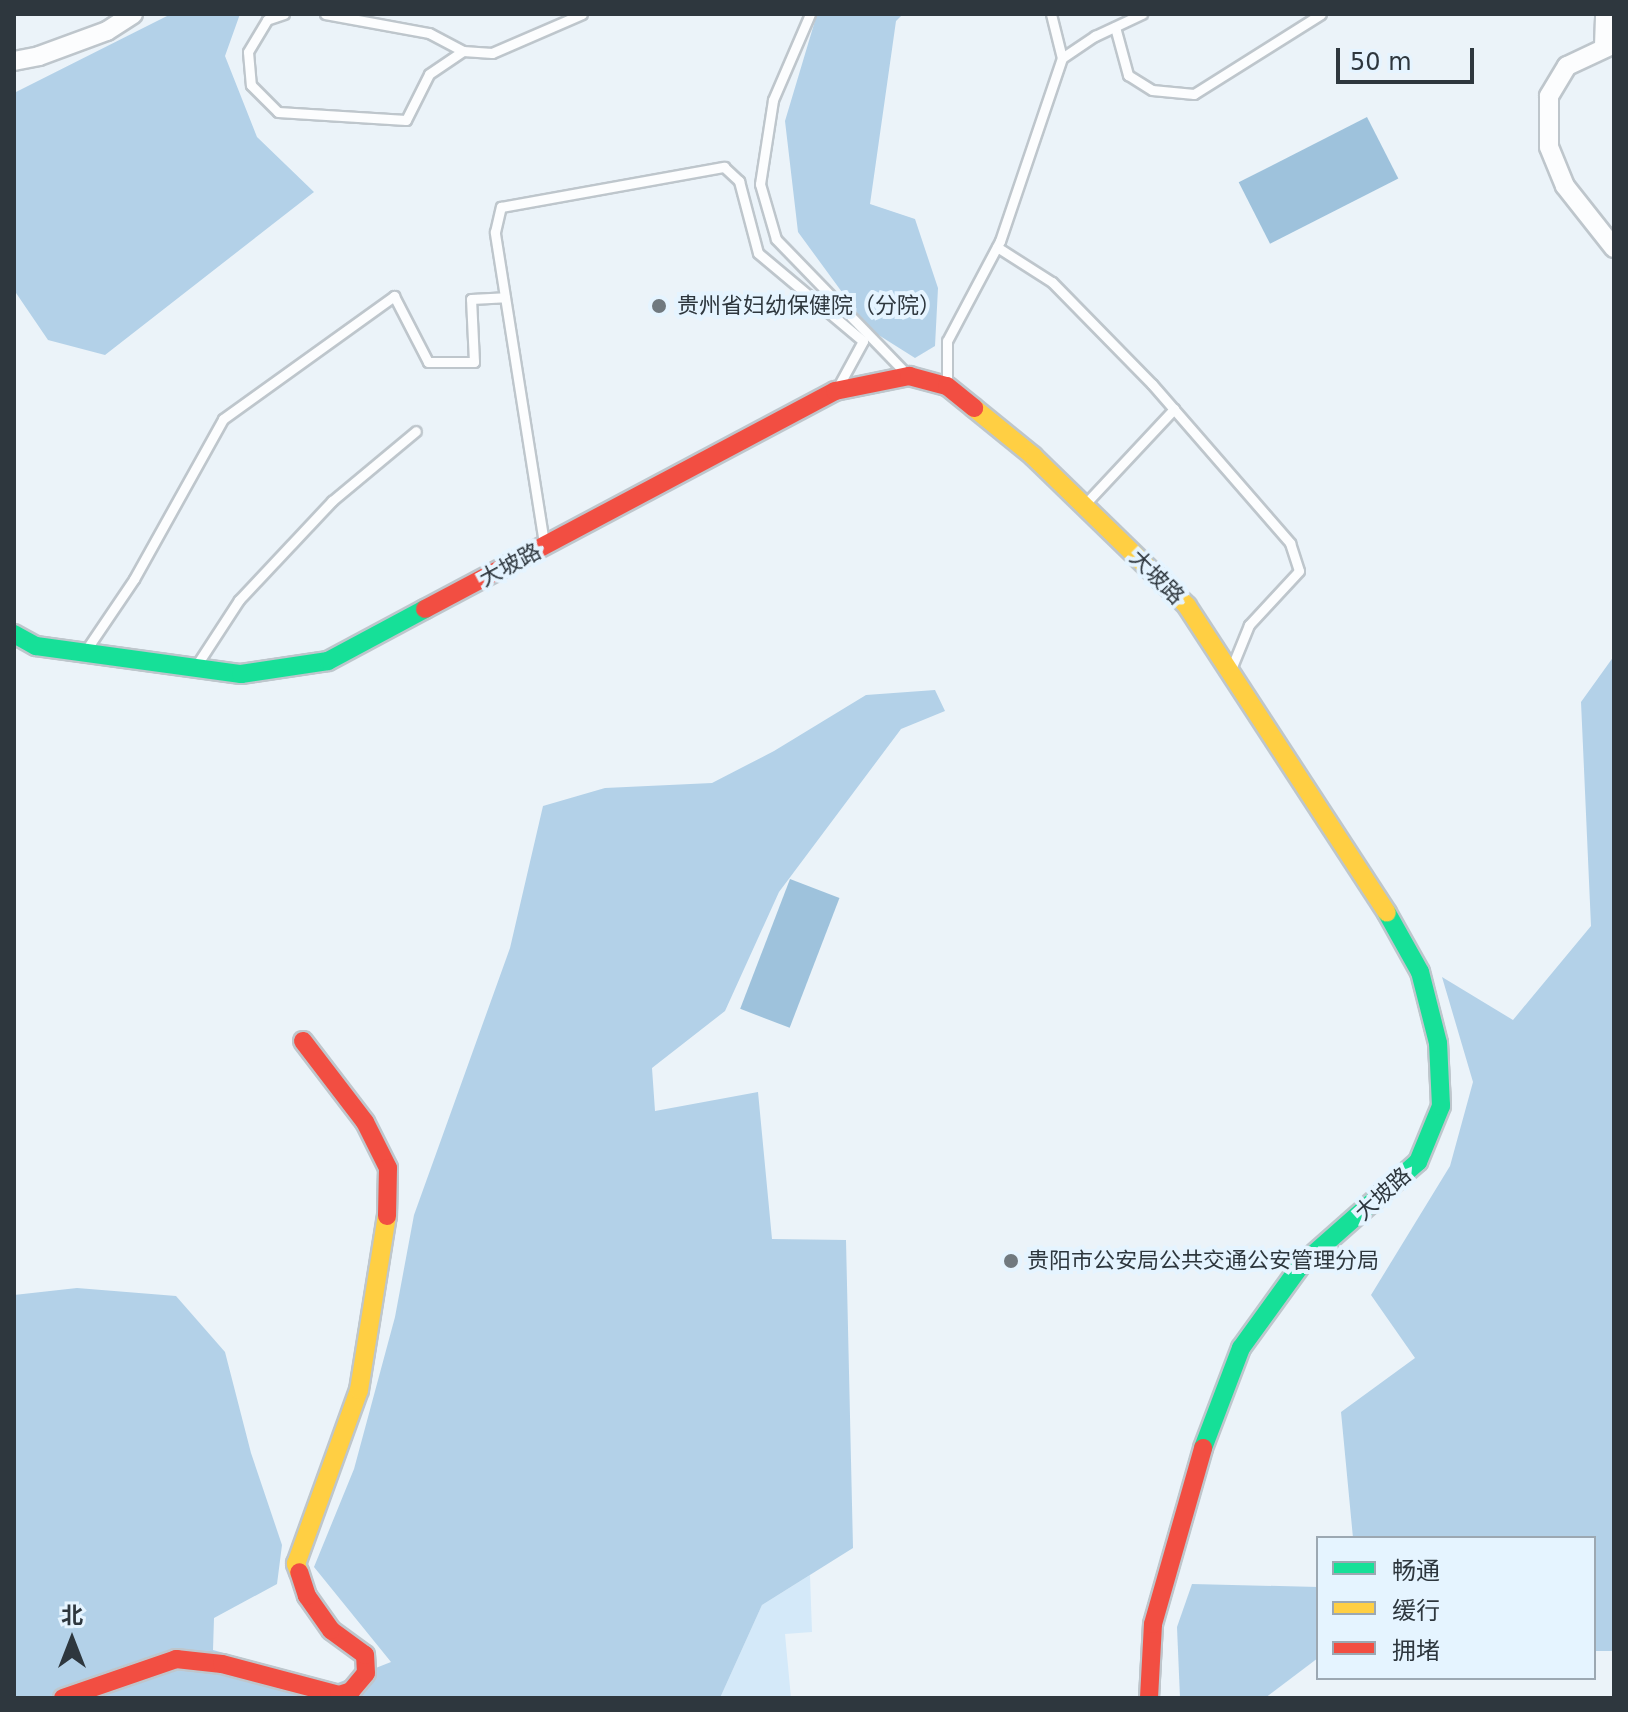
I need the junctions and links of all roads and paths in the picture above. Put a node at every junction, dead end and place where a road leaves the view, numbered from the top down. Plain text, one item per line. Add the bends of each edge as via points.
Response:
1 (133, 14) edge
2 (284, 14) edge
3 (325, 14) edge
4 (582, 14) edge
5 (810, 14) edge
6 (1051, 14) edge
7 (1142, 14) edge
8 (1321, 14) edge
9 (1605, 14) edge
10 (1115, 27) junction
11 (1609, 45) edge
12 (463, 51) junction
13 (1062, 58) junction
14 (14, 61) edge
15 (997, 247) junction
16 (1614, 248) edge
17 (505, 297) junction
18 (909, 376) junction
19 (947, 386) junction
20 (835, 391) junction
21 (1174, 409) junction
22 (416, 431) dead end
23 (1084, 505) junction
24 (545, 546) junction
25 (14, 634) edge
26 (84, 653) junction
27 (195, 669) junction
28 (1230, 672) junction
29 (303, 1041) dead end
30 (63, 1698) edge
31 (1149, 1698) edge

1 - 14 street via 107,31
2 - 12 lane via 267,20 248,52 251,85 278,112 406,120 429,74
3 - 12 lane via 429,33
4 - 12 lane via 492,53
5 - 18 lane via 773,100 760,184 776,239
6 - 13 lane
7 - 10 lane
8 - 10 lane via 1194,94 1152,90 1128,75
9 - 11 street
10 - 13 lane
11 - 16 street via 1567,66 1549,96 1549,147 1565,186
13 - 15 lane
15 - 19 lane via 947,341
15 - 21 lane via 1052,282
17 - 20 lane via 495,232 501,207 724,167 739,181 758,253 863,341
17 - 24 lane
17 - 26 lane via 471,299 474,362 428,362 394,296 223,419 134,579
18 - 19 street, 大坡路
18 - 20 street, 大坡路
19 - 23 street, 大坡路
20 - 24 street, 大坡路
21 - 23 lane
21 - 28 lane via 1290,543 1299,571 1249,625
22 - 27 lane via 332,501 249,589
23 - 28 street, 大坡路 via 1187,606
24 - 27 street, 大坡路 via 328,661 241,674
25 - 26 street, 大坡路 via 36,646
26 - 27 street, 大坡路
28 - 31 street, 大坡路 via 1420,972 1438,1043 1441,1106 1418,1162 1301,1265 1241,1348 1201,1453 1153,1624
29 - 30 street via 365,1122 388,1168 389,1205 359,1390 296,1564 307,1596 331,1630 365,1655 366,1673 351,1691 339,1695 222,1664 176,1659

